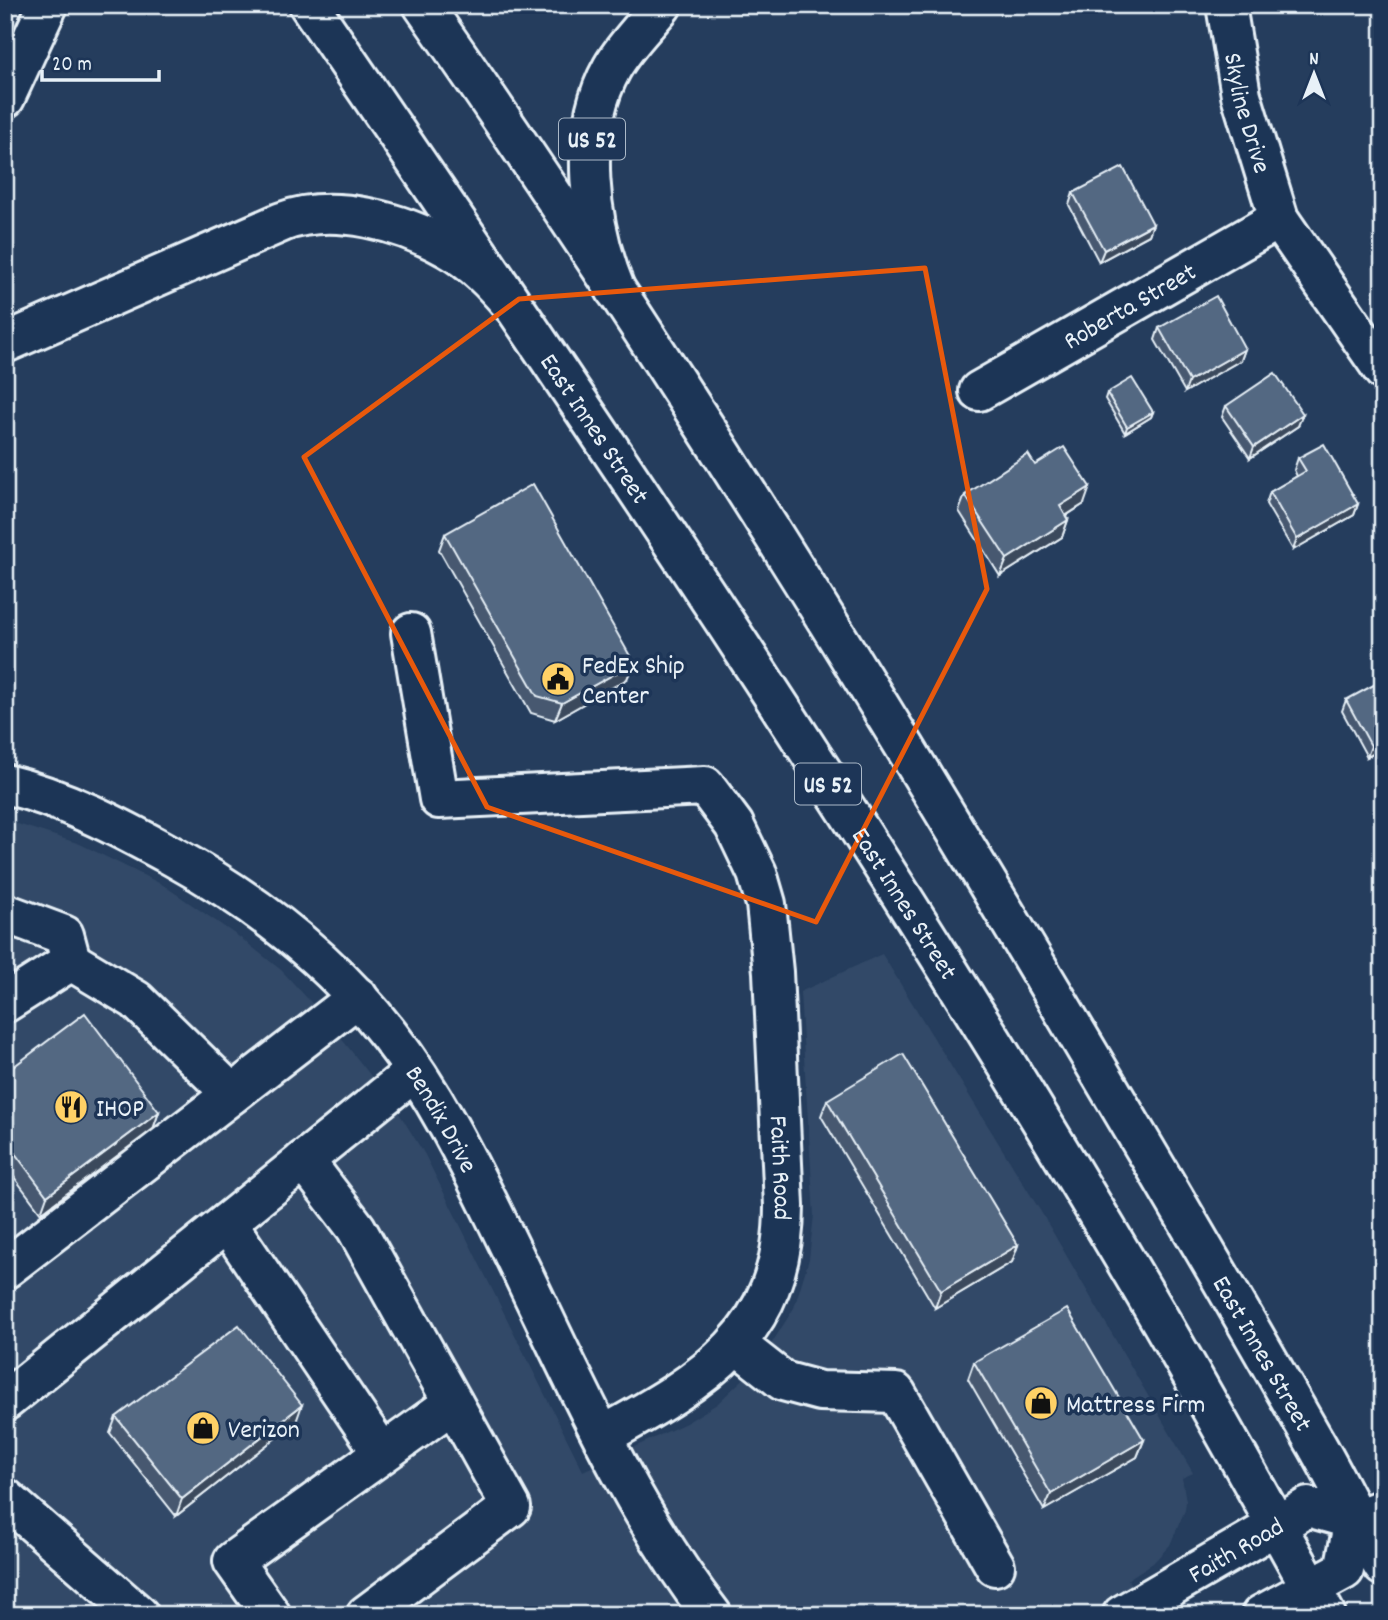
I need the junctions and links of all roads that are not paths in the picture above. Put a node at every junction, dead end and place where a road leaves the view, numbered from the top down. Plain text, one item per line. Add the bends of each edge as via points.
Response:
1 (48, 5) edge
2 (309, 5) edge
3 (423, 5) edge
4 (662, 5) edge
5 (1226, 5) edge
6 (5, 98) edge
7 (1279, 219) junction
8 (616, 291) junction
9 (512, 305) junction
10 (5, 343) edge
11 (1383, 369) edge
12 (979, 391) dead end
13 (411, 633) dead end
14 (5, 784) edge
15 (5, 913) edge
16 (71, 961) junction
17 (358, 997) junction
18 (5, 1003) edge
19 (414, 1072) junction
20 (232, 1094) junction
21 (304, 1160) junction
22 (227, 1223) junction
23 (5, 1269) edge
24 (736, 1344) junction
25 (5, 1401) edge
26 (453, 1403) junction
27 (604, 1435) junction
28 (382, 1453) junction
29 (5, 1498) edge
30 (1368, 1514) edge
31 (1277, 1523) junction
32 (995, 1566) dead end
33 (1383, 1566) edge
34 (1319, 1600) edge
35 (693, 1606) edge
36 (139, 1615) edge
37 (271, 1615) edge
38 (366, 1615) edge
39 (1122, 1615) edge
40 (1261, 1615) edge

1 - 6 main road
2 - 9 main road, East Innes Street / US 52
3 - 8 main road, East Innes Street
4 - 8 main road, US 52 via 614,65 594,119 596,215 601,251
5 - 7 main road, Skyline Drive via 1241,95
7 - 11 main road, Skyline Drive
7 - 12 main road, Roberta Street
8 - 30 main road, East Innes Street / US 52 via 771,528 920,769 1315,1442
9 - 10 main road via 476,267 422,235 365,218 312,215 282,222
9 - 31 main road, East Innes Street / US 52 via 767,690 977,1019
13 - 24 main road, Faith Road via 439,799 705,786 734,825 757,873 770,928 783,1237 777,1269 756,1315
14 - 17 main road, Bendix Drive via 75,807 187,864 291,935
15 - 16 main road via 64,935
16 - 18 main road
16 - 20 main road via 136,1000
17 - 19 main road, Bendix Drive
17 - 20 main road
19 - 21 main road
19 - 27 main road, Bendix Drive via 478,1181
20 - 23 main road
21 - 22 main road
21 - 26 main road via 356,1228
22 - 25 main road
22 - 28 main road
24 - 27 main road, Faith Road via 695,1381
24 - 32 main road via 783,1381 820,1391 896,1393
26 - 28 main road
26 - 38 main road via 511,1507
27 - 35 main road, Bendix Drive
28 - 37 main road via 233,1561
29 - 36 main road
30 - 31 main road, Faith Road via 1308,1507
30 - 33 main road, East Innes Street / US 52
30 - 34 main road via 1344,1570
31 - 34 main road, East Innes Street / US 52
31 - 39 main road, Faith Road
34 - 40 main road

